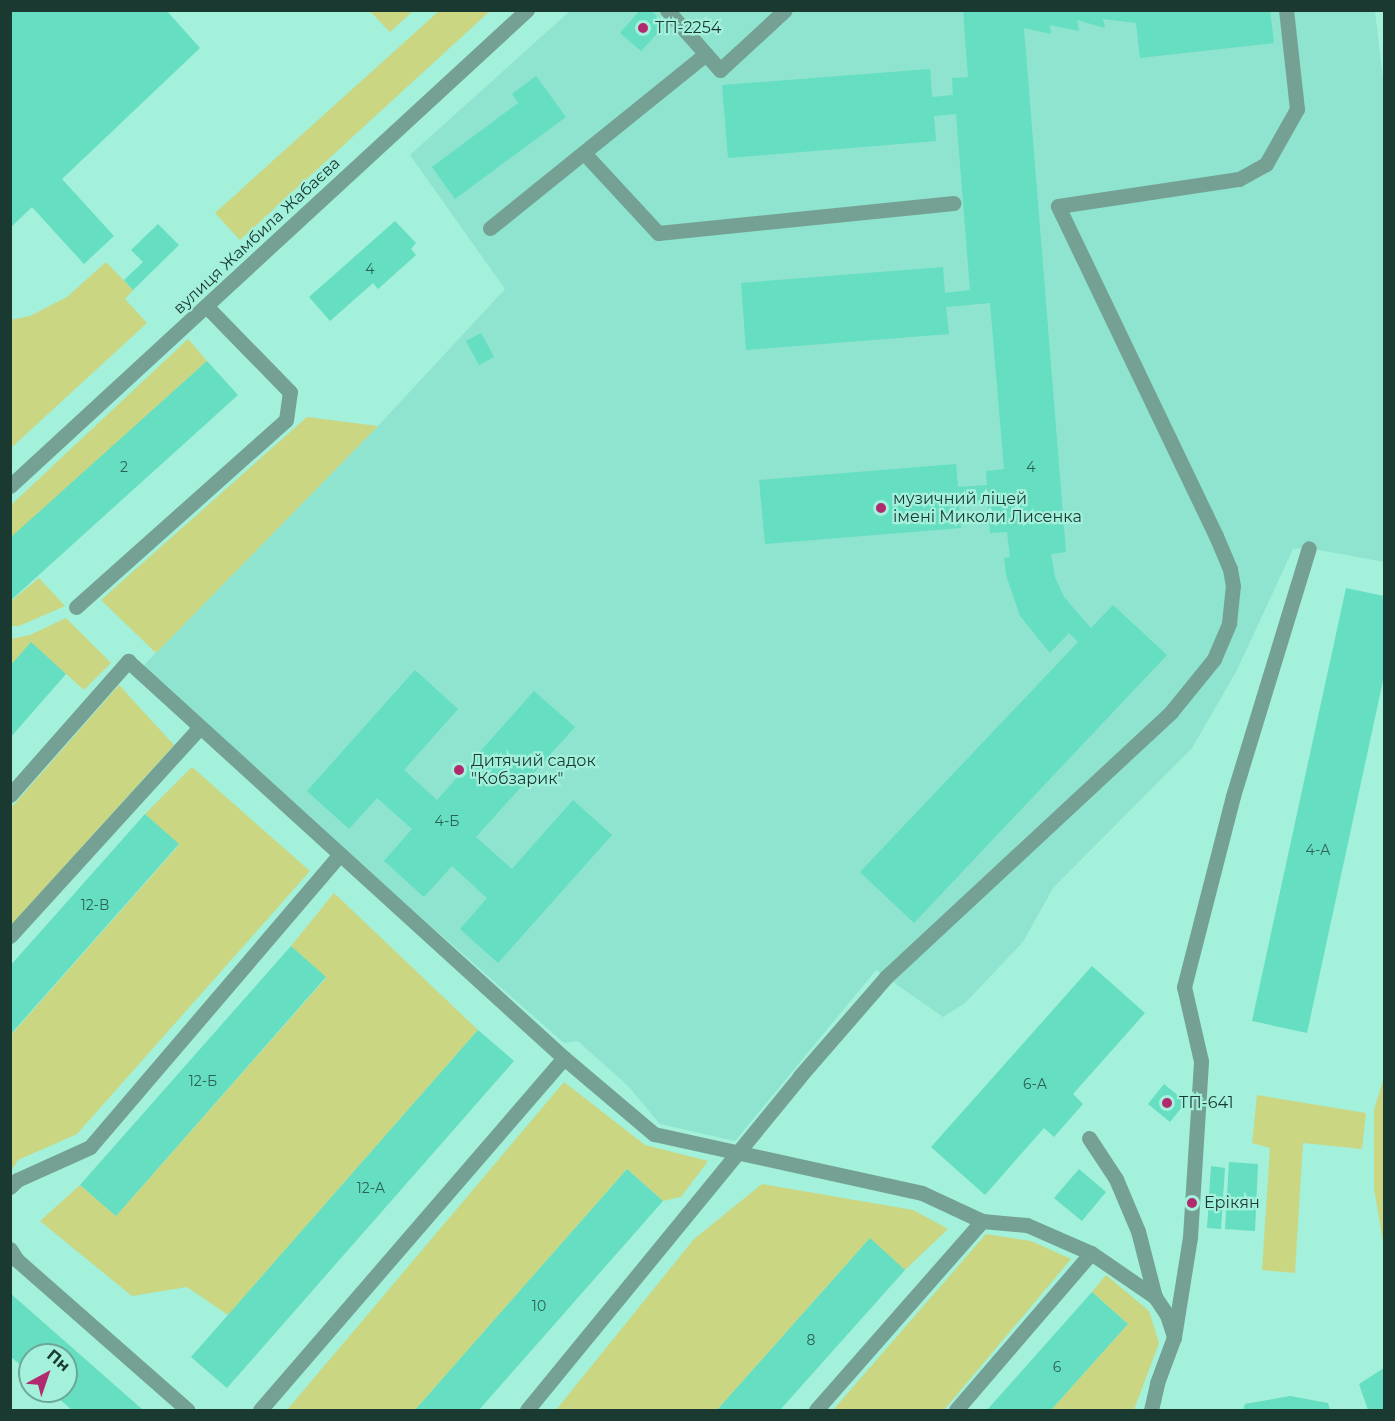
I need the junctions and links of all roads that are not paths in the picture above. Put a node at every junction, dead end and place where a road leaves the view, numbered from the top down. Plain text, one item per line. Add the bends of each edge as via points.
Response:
1 (527, 10) edge
2 (667, 10) edge
3 (785, 10) edge
4 (1286, 10) edge
5 (706, 54) junction
6 (584, 153) junction
7 (953, 203) dead end
8 (490, 228) dead end
9 (207, 306) junction
10 (10, 486) edge
11 (1309, 548) dead end
12 (76, 607) dead end
13 (199, 728) junction
14 (10, 795) edge
15 (340, 854) junction
16 (10, 936) edge
17 (564, 1058) junction
18 (1089, 1138) dead end
19 (737, 1154) junction
20 (10, 1187) edge
21 (982, 1221) junction
22 (10, 1249) edge
23 (1091, 1253) junction
24 (1155, 1297) junction
25 (1174, 1337) junction
26 (188, 1410) edge
27 (260, 1410) edge
28 (527, 1410) edge
29 (816, 1410) edge
30 (956, 1410) edge
31 (1151, 1410) edge

1 - 9 street, вулиця Жамбила Жабаєва
2 - 5 street
3 - 5 street via 720,70
4 - 19 street via 1297,110 1266,164 1239,179 1058,206 1230,569 1233,586 1229,623 1214,658 1170,712 886,976
5 - 6 street
6 - 7 street via 658,233
6 - 8 street
9 - 10 street, вулиця Жамбила Жабаєва
9 - 12 street via 290,392 286,420
11 - 25 street via 1233,796 1184,987 1201,1060 1190,1237
13 - 14 street via 128,661
13 - 15 street
13 - 16 street
15 - 17 street
15 - 20 street via 90,1147 17,1180
17 - 19 street via 654,1134
17 - 27 street
18 - 24 street via 1116,1179 1138,1231
19 - 21 street via 922,1193
19 - 28 street
21 - 23 street via 1028,1226
21 - 29 street
22 - 26 street via 17,1260
23 - 24 street
23 - 30 street
24 - 25 street via 1167,1315
25 - 31 street

